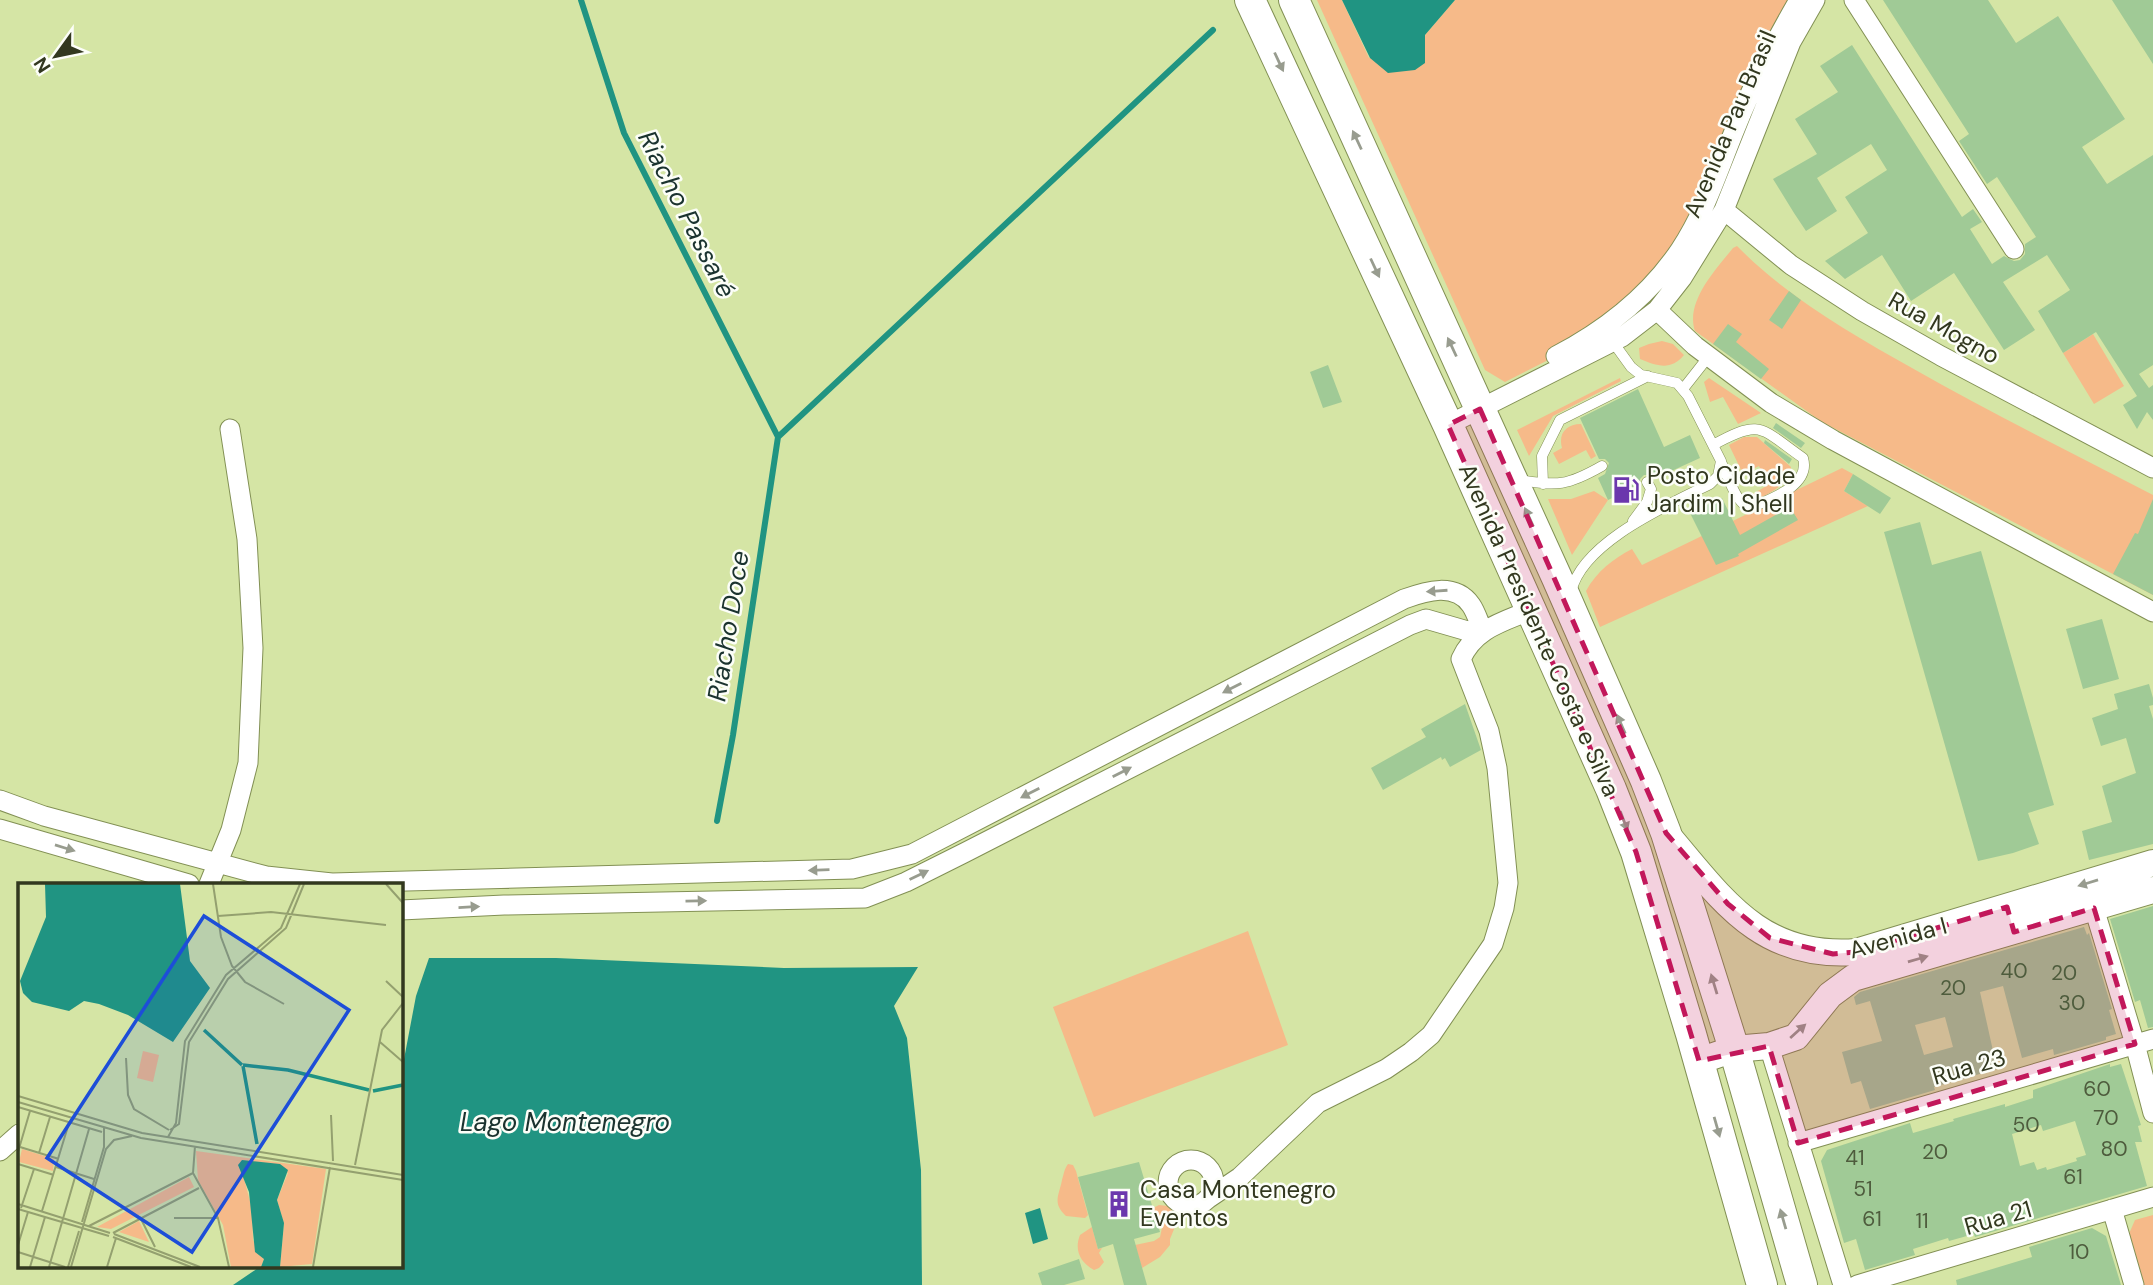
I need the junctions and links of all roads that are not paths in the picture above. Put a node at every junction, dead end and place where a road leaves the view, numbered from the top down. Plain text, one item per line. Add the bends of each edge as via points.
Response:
1 (1250, 0) edge
2 (1294, 0) edge
3 (1799, 0) edge
4 (1815, 0) edge
5 (1854, 0) edge
6 (1724, 210) junction
7 (2014, 249) dead end
8 (1657, 310) junction
9 (1613, 342) junction
10 (1709, 356) junction
11 (1649, 376) junction
12 (1505, 382) dead end
13 (1683, 389) junction
14 (1480, 409) junction
15 (1448, 425) junction
16 (230, 429) dead end
17 (1713, 445) junction
18 (1721, 461) junction
19 (2152, 464) edge
20 (1602, 466) dead end
21 (1512, 478) junction
22 (1647, 482) dead end
23 (1543, 484) junction
24 (1631, 524) junction
25 (1568, 602) junction
26 (1531, 610) junction
27 (2153, 612) edge
28 (1483, 631) junction
29 (0, 800) edge
30 (0, 829) edge
31 (1666, 833) junction
32 (218, 863) junction
33 (2153, 863) edge
34 (186, 883) edge
35 (209, 883) edge
36 (2153, 890) edge
37 (2094, 908) junction
38 (402, 910) edge
39 (2010, 920) junction
40 (2144, 1042) edge
41 (1769, 1046) junction
42 (1734, 1049) junction
43 (1699, 1061) junction
44 (2153, 1113) edge
45 (18, 1136) edge
46 (1798, 1143) junction
47 (0, 1151) edge
48 (2153, 1197) edge
49 (1206, 1200) dead end
50 (2112, 1209) junction
51 (1762, 1285) edge
52 (1802, 1285) edge
53 (1843, 1285) edge
54 (1857, 1285) edge
55 (2134, 1285) edge

1 -> 15 main road, Avenida Presidente Costa e Silva
14 -> 2 main road, Avenida Presidente Costa e Silva
3 - 12 street via 1755,85 1696,224 1679,251 1609,325
4 - 6 street, Avenida Pau Brasil via 1791,42
5 - 7 street
6 - 8 street, Avenida Pau Brasil
6 - 19 street, Rua Mogno via 1791,265 1862,312
8 - 9 street, Avenida Pau Brasil
8 - 10 street
9 - 11 lane via 1631,367
9 - 14 street, Avenida Pau Brasil
10 - 13 lane
10 - 27 street via 1771,403 1833,440
11 - 13 lane
11 - 23 lane via 1560,420 1542,456
13 - 17 lane
14 - 15 street, Avenida Pau Brasil
14 - 21 main road, Avenida Presidente Costa e Silva
15 - 26 main road, Avenida Presidente Costa e Silva
16 - 32 street via 247,539 253,648 248,763
17 - 18 lane
17 - 18 lane via 1741,430 1761,429 1803,458 1805,465 1803,476 1784,492 1750,508 1739,499
18 - 24 lane via 1718,477 1710,484
20 - 23 lane via 1567,483
21 - 23 lane
25 -> 21 main road, Avenida Presidente Costa e Silva
22 - 24 lane via 1651,489 1647,502
24 - 25 lane via 1591,558 1573,581
31 -> 25 main road, Avenida Presidente Costa e Silva
26 - 28 street
26 -> 43 main road, Avenida Presidente Costa e Silva via 1636,852
28 -> 32 street via 1471,604 1445,589 1404,599 912,854 852,869 332,883 266,876
38 -> 28 street via 865,898 964,853 1410,625 1426,619
28 - 49 street via 1467,645 1461,659 1489,731 1496,768 1508,883 1493,944 1431,1035 1386,1069 1318,1103 1240,1177
29 - 32 street
30 -> 34 street
31 - 39 street, Avenida I via 1728,904 1770,938 1792,947 1833,954 1856,952
42 -> 31 main road, Avenida Presidente Costa e Silva
32 - 35 street
33 -> 39 street, Avenida I
36 - 37 street, Avenida I
37 - 39 street, Avenida I
37 - 40 street
41 -> 39 street, Avenida I via 1796,1037 1830,995 1853,978
40 - 44 street
40 - 46 street, Rua 23
41 - 42 street, Avenida I
41 - 46 street
42 - 43 street, Avenida I
52 -> 42 main road, Avenida Presidente Costa e Silva
43 -> 51 main road, Avenida Presidente Costa e Silva
45 - 47 street
46 - 53 street
48 - 50 street, Rua 21
50 - 54 street, Rua 21
50 - 55 street

